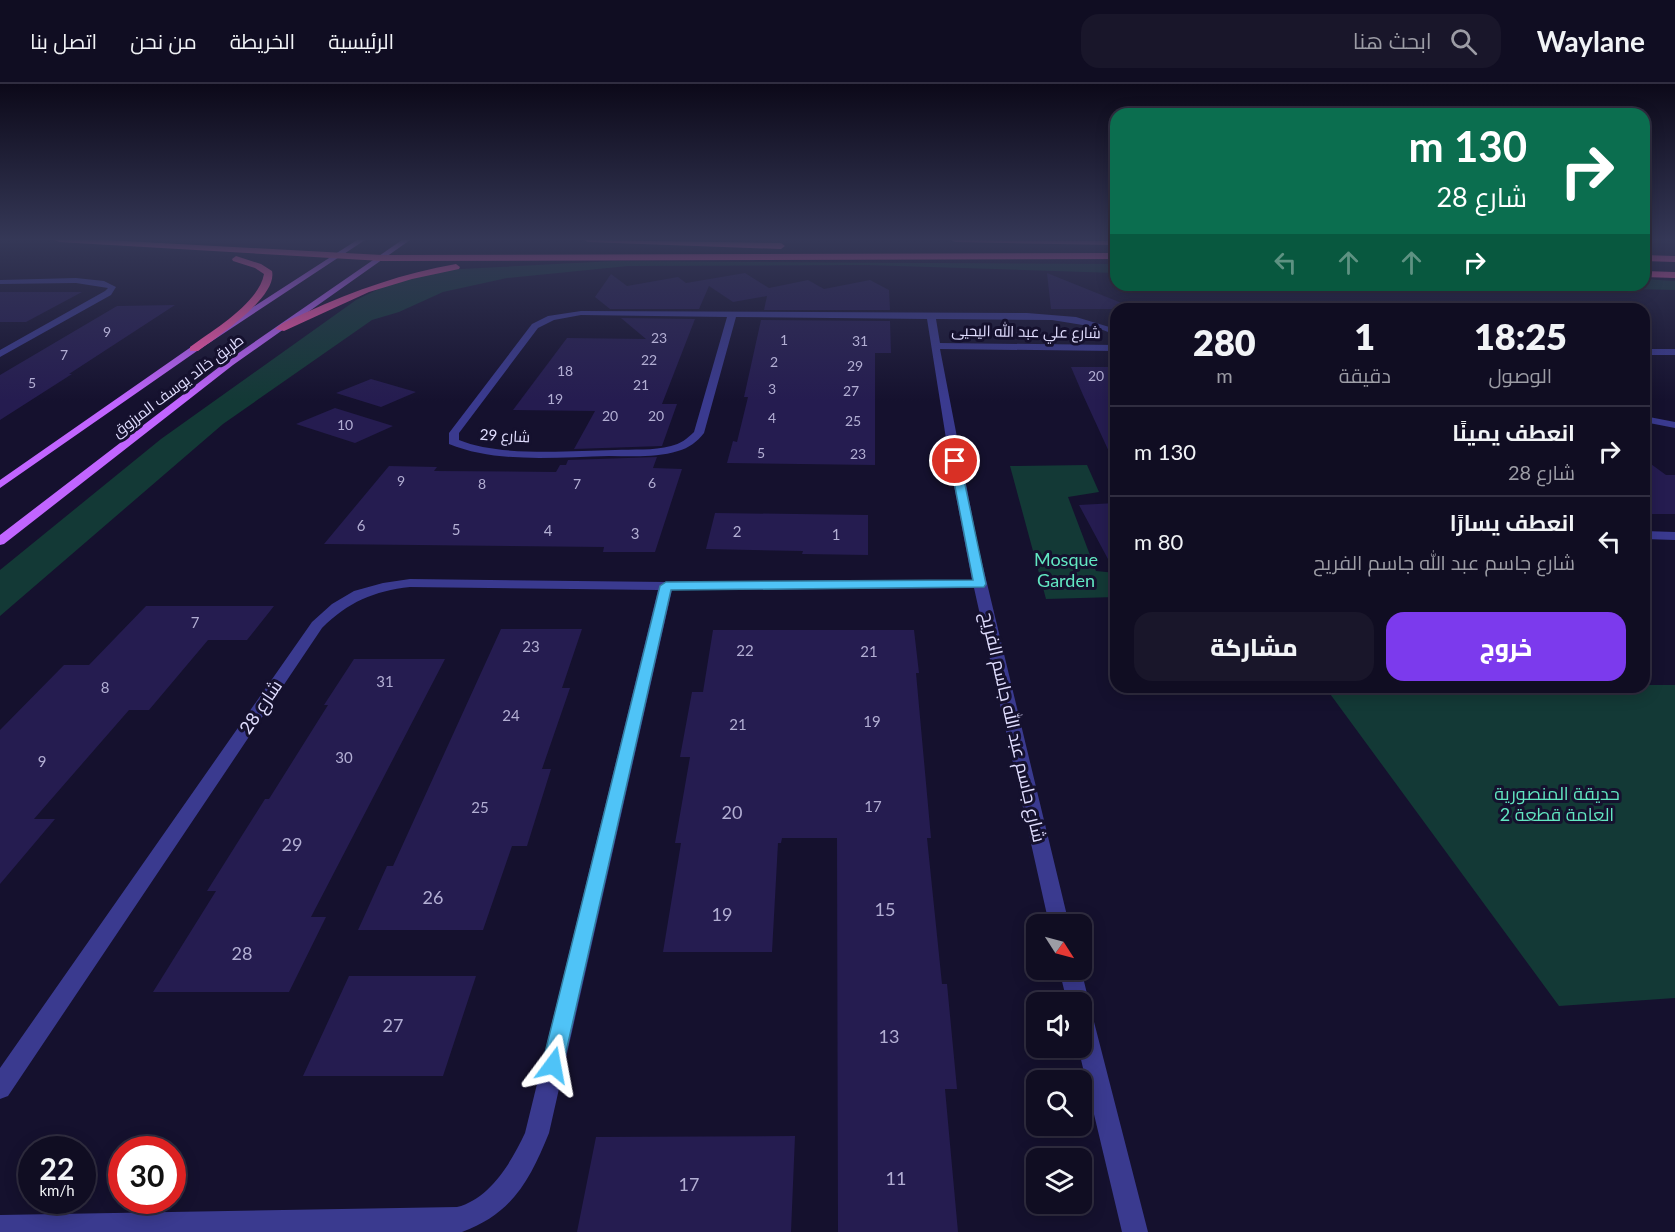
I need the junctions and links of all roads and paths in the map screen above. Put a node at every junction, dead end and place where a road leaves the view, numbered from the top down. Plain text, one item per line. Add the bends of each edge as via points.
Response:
1 (107, 294) edge
2 (261, 294) edge
3 (280, 294) edge
4 (331, 294) edge
5 (356, 294) edge
6 (732, 315) junction
7 (932, 317) junction
8 (280, 329) junction
9 (1110, 330) edge
10 (936, 346) junction
11 (1110, 348) edge
12 (194, 349) junction
13 (1650, 352) edge
14 (1675, 352) edge
15 (0, 354) edge
16 (1650, 420) edge
17 (1675, 425) edge
18 (0, 485) edge
19 (1650, 535) edge
20 (1675, 536) edge
21 (0, 541) edge
22 (980, 584) junction
23 (666, 586) junction
24 (1057, 914) edge
25 (1092, 1058) edge
26 (0, 1088) edge
27 (0, 1228) edge
28 (1135, 1232) edge

1 - 15 street
2 - 12 highway
3 - 12 main road, طريق خالد يوسف المرزوق
4 - 8 main road, طريق خالد يوسف المرزوق
5 - 8 highway
6 - 6 street, شارع 29 via 581,313 544,320 535,326 454,432 453,442 476,450 505,453 653,452 686,445 699,433
6 - 7 street, شارع 29
7 - 9 street, شارع علي عبد الله اليحيى via 1061,318
7 - 10 street, شارع جاسم عبد الله جاسم الفريح
8 - 21 main road, طريق خالد يوسف المرزوق via 230,363
10 - 11 street, شارع علي عبد الله اليحيى
10 - 22 street, شارع جاسم عبد الله جاسم الفريح
12 - 18 main road, طريق خالد يوسف المرزوق
13 - 14 street
16 - 17 street
19 - 20 street
22 - 23 street, شارع 28
22 - 24 street, شارع جاسم عبد الله جاسم الفريح
23 - 26 street, شارع 28 via 410,583 362,591 342,602 317,625
23 - 27 street via 537,1133 519,1171 495,1199 466,1218 432,1222
25 - 28 street

